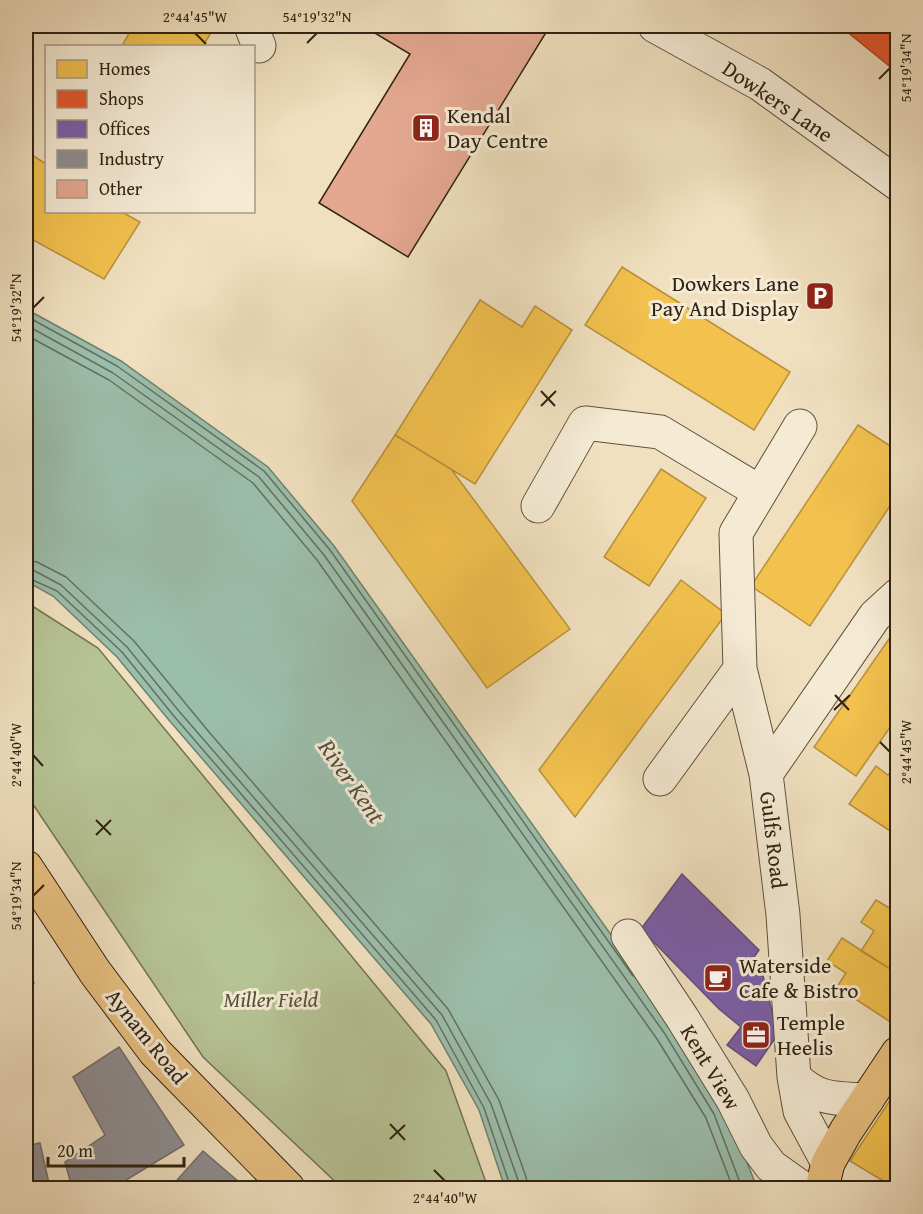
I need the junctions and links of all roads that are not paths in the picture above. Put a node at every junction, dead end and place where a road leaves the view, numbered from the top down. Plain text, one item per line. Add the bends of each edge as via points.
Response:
1 (655, 26) edge
2 (897, 184) edge
3 (800, 426) dead end
4 (760, 492) junction
5 (538, 506) dead end
6 (897, 595) edge
7 (740, 669) junction
8 (766, 774) junction
9 (660, 779) dead end
10 (26, 867) edge
11 (628, 936) dead end
12 (897, 1053) edge
13 (794, 1077) junction
14 (867, 1101) junction
15 (825, 1176) edge
16 (288, 1188) edge
17 (802, 1188) edge

1 - 2 street, Dowkers Lane via 760,84
3 - 4 street, Gulfs Road
4 - 5 street via 660,432 585,423
4 - 7 street, Gulfs Road via 736,533
6 - 8 street via 875,616
7 - 8 street, Gulfs Road
7 - 9 street
8 - 13 street, Gulfs Road via 783,915
10 - 16 highway, Aynam Road via 95,972 155,1052
11 - 17 street, Kent View via 733,1100 756,1146 771,1166
12 - 14 highway
13 - 14 street via 807,1090 823,1097
13 - 15 street, Gulfs Road via 800,1111
14 - 15 highway

